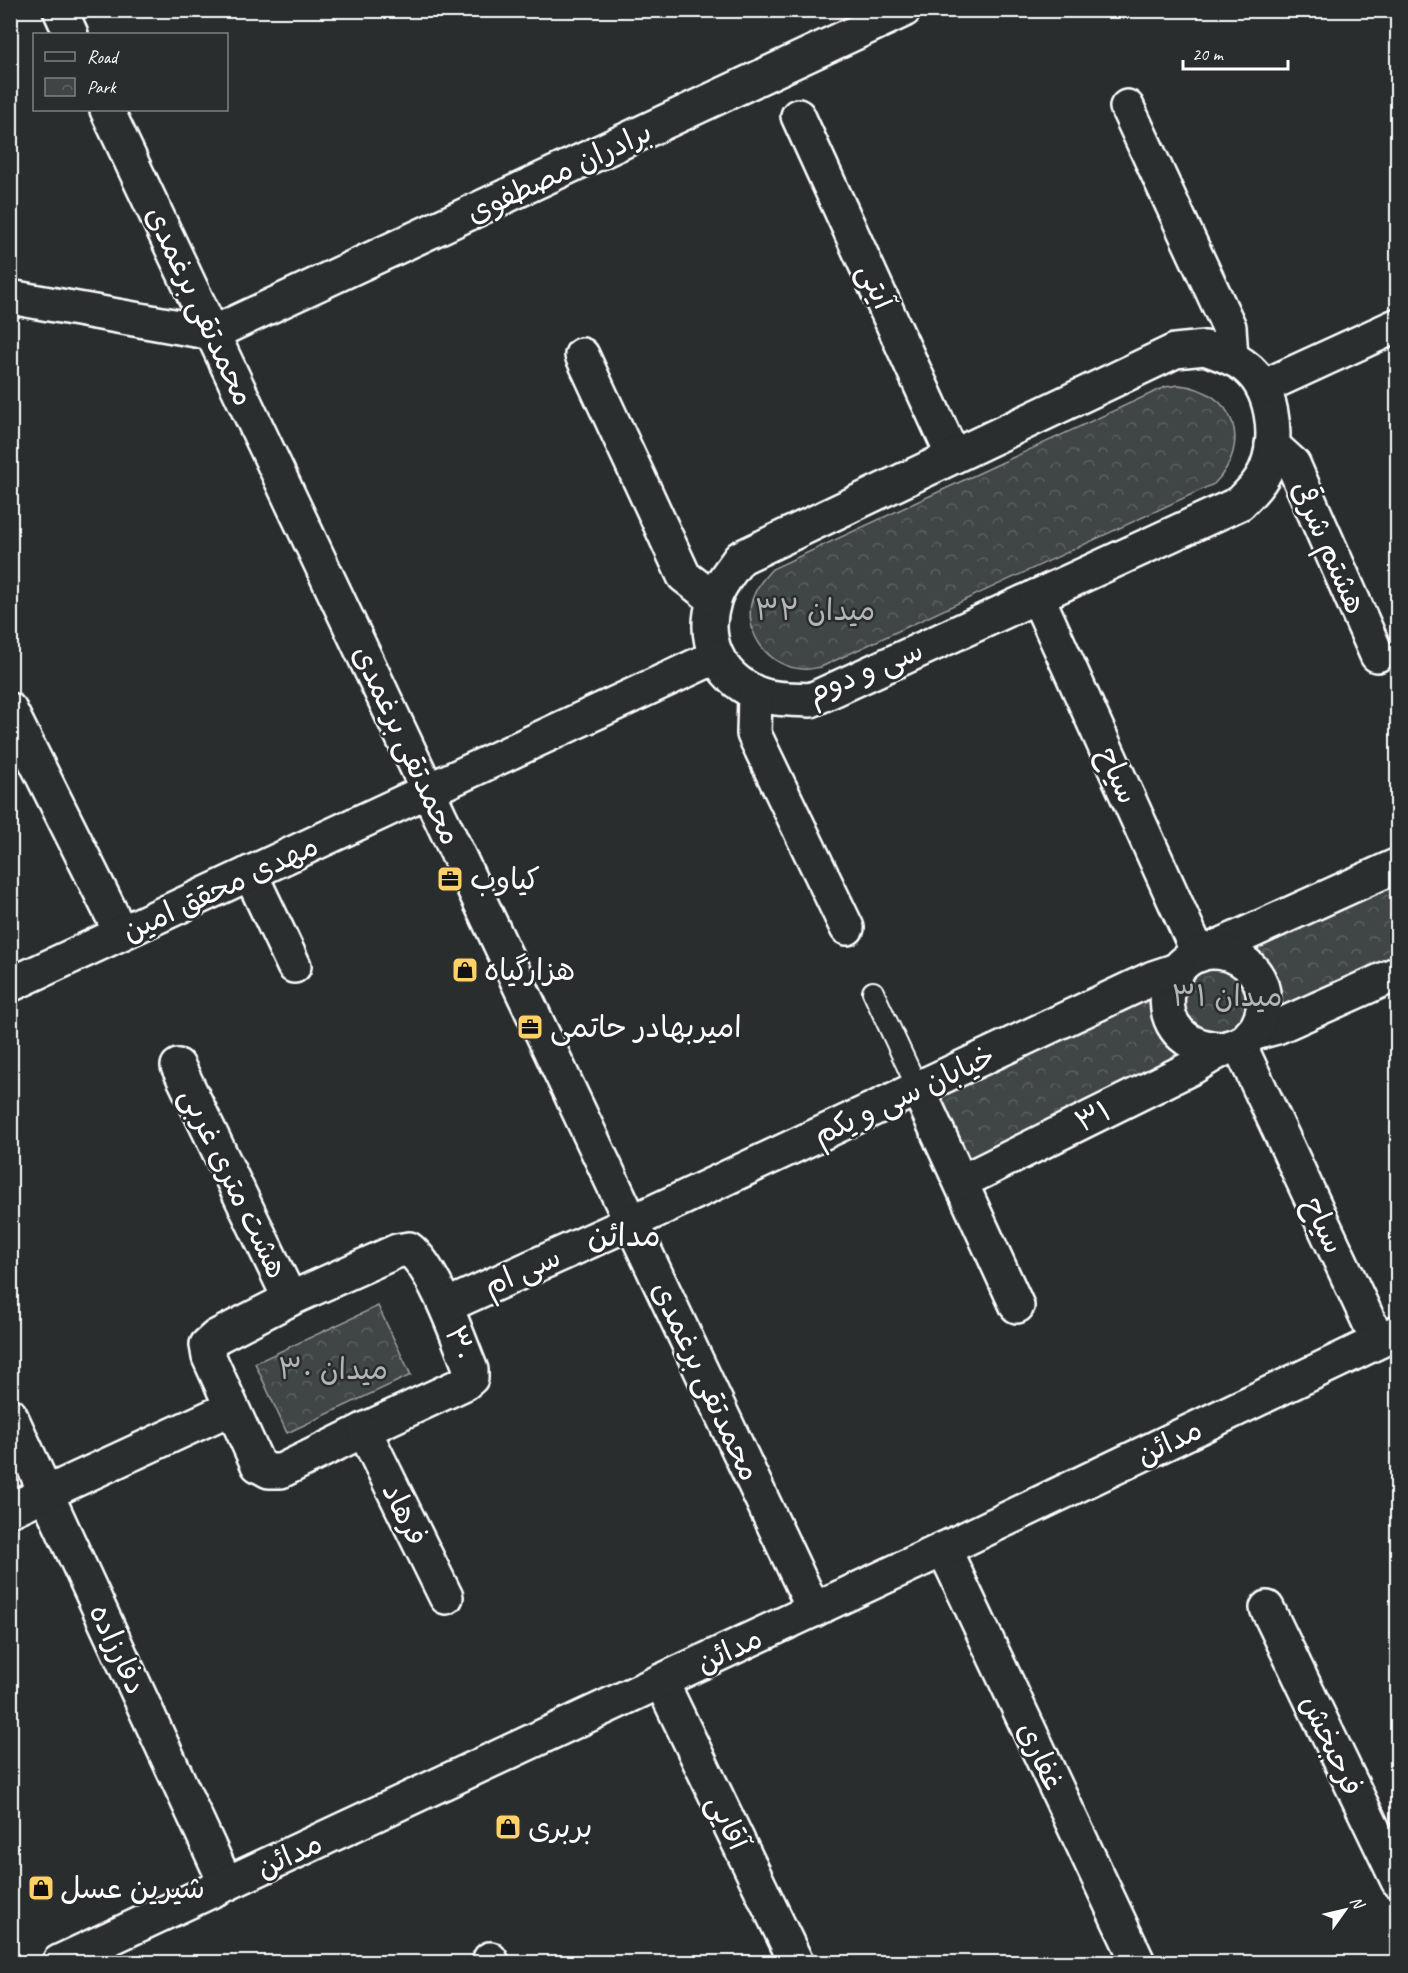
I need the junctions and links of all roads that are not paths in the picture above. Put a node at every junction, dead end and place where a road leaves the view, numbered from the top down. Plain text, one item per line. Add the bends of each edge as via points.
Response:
1 (60, 10) edge
2 (904, 10) edge
3 (71, 33) edge
4 (1127, 107) dead end
5 (107, 111) edge
6 (798, 116) dead end
7 (10, 297) edge
8 (1398, 325) edge
9 (213, 333) junction
10 (582, 356) dead end
11 (1232, 358) junction
12 (1263, 387) junction
13 (1272, 445) junction
14 (954, 456) junction
15 (1037, 596) junction
16 (714, 599) junction
17 (1377, 655) dead end
18 (715, 657) junction
19 (755, 693) junction
20 (10, 710) edge
21 (429, 792) junction
22 (1398, 865) edge
23 (250, 873) junction
24 (847, 928) dead end
25 (121, 933) junction
26 (1193, 959) junction
27 (294, 966) dead end
28 (1398, 973) edge
29 (10, 985) edge
30 (873, 992) dead end
31 (1238, 1042) junction
32 (178, 1066) dead end
33 (918, 1089) junction
34 (961, 1182) junction
35 (632, 1222) junction
36 (290, 1299) junction
37 (446, 1306) junction
38 (1017, 1306) dead end
39 (1388, 1337) edge
40 (231, 1408) junction
41 (10, 1414) edge
42 (364, 1430) junction
43 (47, 1494) junction
44 (10, 1510) edge
45 (944, 1550) junction
46 (446, 1598) dead end
47 (1267, 1608) dead end
48 (814, 1610) junction
49 (661, 1681) junction
50 (1398, 1881) edge
51 (226, 1884) junction
52 (59, 1962) edge
53 (796, 1962) edge
54 (1138, 1962) edge

1 - 3 street
2 - 9 street, برادران مصطفوی
4 - 11 street via 1229,327
5 - 9 street, محمدتقی برغمدی
6 - 14 street, آیتی
7 - 9 street
8 - 12 street
9 - 21 street, محمدتقی برغمدی
10 - 16 street via 684,576
11 - 12 street, سی و دوم via 1245,366
11 - 14 street, سی و دوم via 1206,348 1175,351
12 - 13 street, سی و دوم via 1271,414
13 - 15 street, سی و دوم via 1268,467 1240,503
13 - 17 street, هشتم شرقی via 1293,464
14 - 16 street, سی و دوم via 740,558
15 - 19 street, سی و دوم via 811,700 778,699
15 - 26 street, سیاح
16 - 18 street, سی و دوم via 709,626
18 - 19 street, سی و دوم
18 - 21 street, مهدی محقق امین
19 - 24 street via 754,734
20 - 25 street
21 - 23 street, مهدی محقق امین
21 - 35 street, محمدتقی برغمدی
22 - 26 street, خیابان سی و یکم
23 - 25 street, مهدی محقق امین
23 - 27 street
25 - 29 street, مهدی محقق امین
26 - 31 street via 1220,952 1248,964 1258,976 1264,1006 1260,1021
26 - 31 street via 1169,985 1169,1018 1191,1043 1207,1049
26 - 33 street, خیابان سی و یکم
28 - 31 street, ۳۱
30 - 33 lane
31 - 34 street, ۳۱
31 - 39 street, سیاح
32 - 36 street, هشت متری غربی
33 - 34 street
33 - 35 street, خیابان سی و یکم
34 - 38 street
35 - 37 street, سی ام
35 - 48 street, محمدتقی برغمدی
36 - 37 street, ۳۰ via 409,1249 418,1256
36 - 40 street, ۳۰ via 207,1345
37 - 42 street, ۳۰ via 471,1378
39 - 45 street, مدائن
40 - 42 street, ۳۰ via 258,1465 269,1471 281,1471
40 - 43 street
41 - 43 street, دفارزاده
42 - 46 street, فرهاد
43 - 44 street
43 - 51 street, دفارزاده
45 - 48 street, مدائن
45 - 54 street, غفاری
47 - 50 street, فرحبخش
48 - 49 street, مدائن
49 - 51 street, مدائن
49 - 53 street, آقایی
51 - 52 street, مدائن

